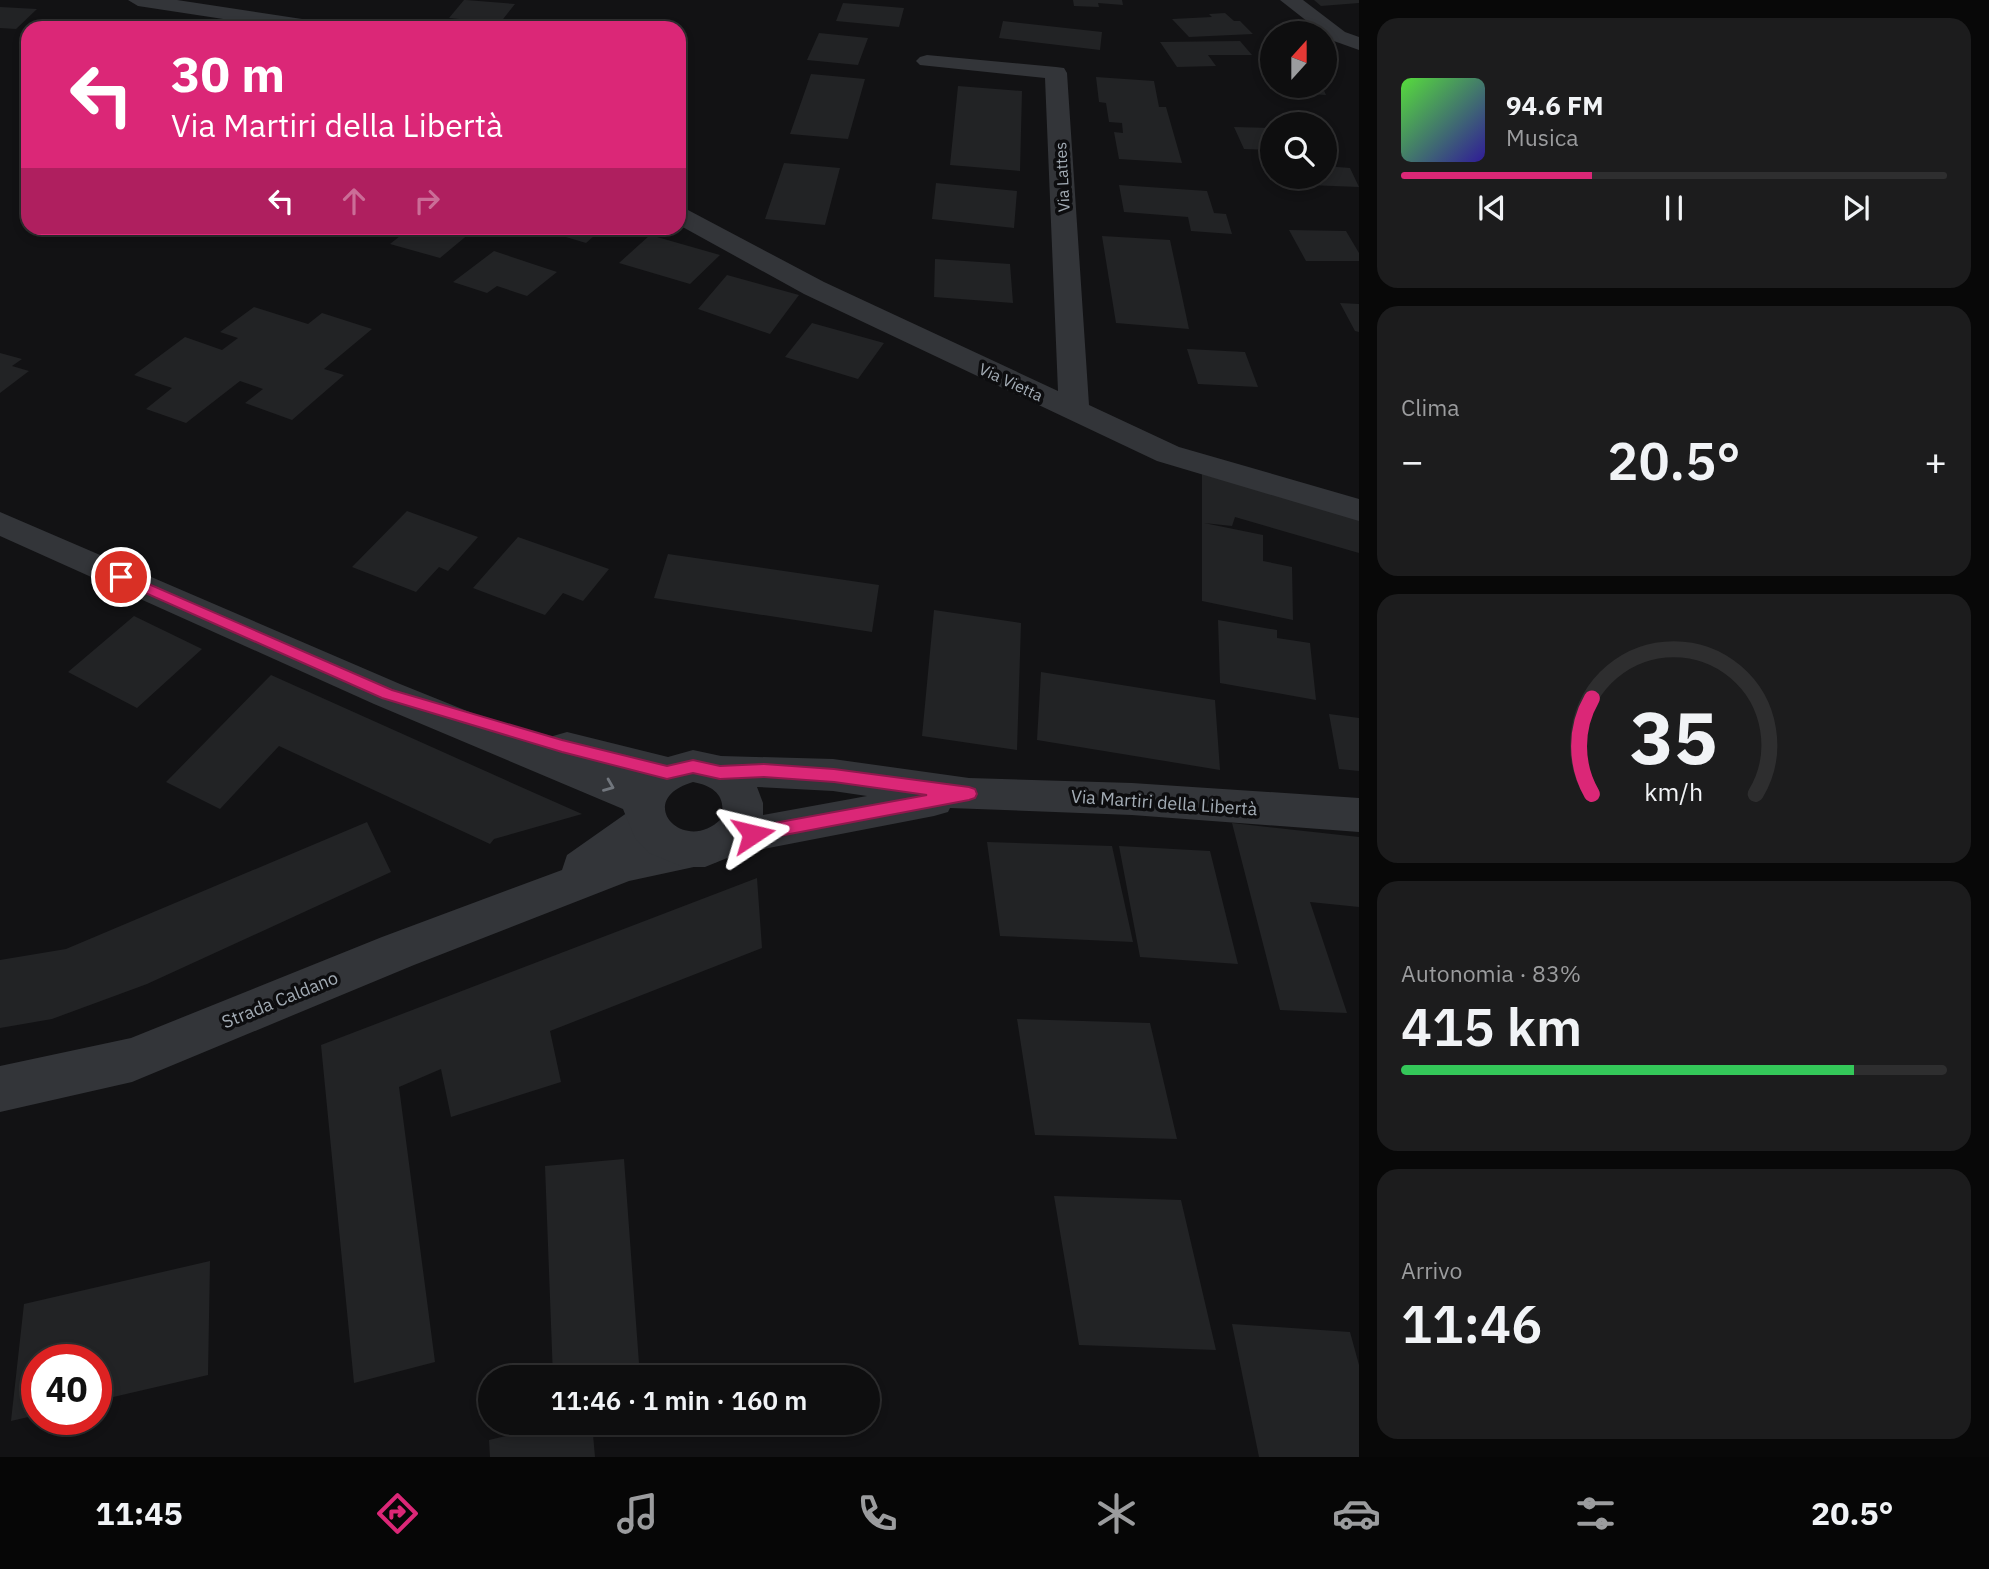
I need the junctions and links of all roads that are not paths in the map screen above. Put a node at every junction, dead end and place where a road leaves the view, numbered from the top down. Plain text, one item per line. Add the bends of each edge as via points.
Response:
1 (138, 0) edge
2 (1290, 0) edge
3 (315, 20) edge
4 (1355, 43) edge
5 (927, 61) dead end
6 (1359, 67) edge
7 (686, 219) edge
8 (1074, 412) junction
9 (1359, 510) edge
10 (0, 523) edge
11 (720, 772) junction
12 (969, 794) junction
13 (652, 798) junction
14 (1359, 815) edge
15 (716, 844) junction
16 (553, 891) junction
17 (0, 1089) edge

1 - 3 street
2 - 4 street via 1338,36
4 - 6 street
5 - 8 street, Via Lattes via 1056,73
7 - 8 street, Via Vietta via 814,288
8 - 9 street, Via Vietta via 1168,454
10 - 13 street via 387,694
11 - 12 street, Via Martiri della Libertà via 834,775
11 - 13 street via 693,766
11 - 15 street via 732,780 744,803 744,816 738,828
12 - 14 street, Via Martiri della Libertà via 1132,799
12 - 15 street, Via Martiri della Libertà
13 - 15 street via 654,834 668,845
13 - 16 street, Strada Caldano
15 - 16 street, Strada Caldano via 626,864
16 - 17 street, Strada Caldano via 132,1060

